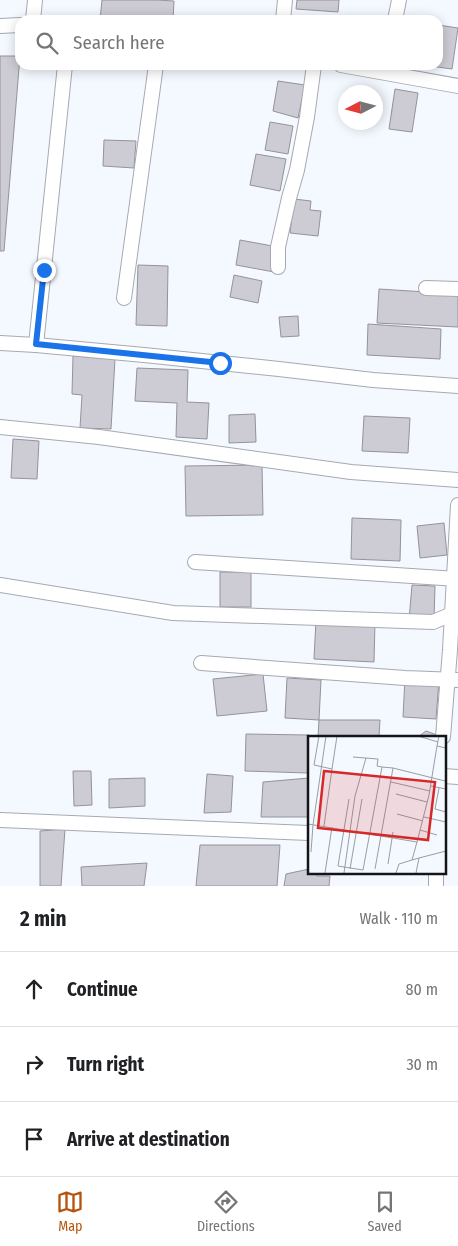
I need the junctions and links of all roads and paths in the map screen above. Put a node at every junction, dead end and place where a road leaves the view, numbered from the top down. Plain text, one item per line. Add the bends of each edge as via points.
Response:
1 (36, 0) edge
2 (286, 0) edge
3 (399, 0) edge
4 (34, 15) edge
5 (284, 15) edge
6 (396, 15) edge
7 (15, 25) edge
8 (0, 26) edge
9 (64, 70) edge
10 (155, 70) edge
11 (313, 70) edge
12 (390, 70) edge
13 (458, 86) edge
14 (278, 267) dead end
15 (426, 288) dead end
16 (458, 289) edge
17 (124, 298) dead end
18 (0, 343) edge
19 (36, 344) junction
20 (458, 386) edge
21 (0, 427) edge
22 (458, 480) edge
23 (458, 505) edge
24 (195, 562) dead end
25 (456, 578) edge
26 (0, 584) edge
27 (455, 614) edge
28 (202, 663) dead end
29 (453, 679) edge
30 (443, 736) edge
31 (0, 820) edge
32 (308, 833) edge

1 - 4 street
2 - 5 street
3 - 6 street
7 - 8 street
9 - 19 street
10 - 17 street
11 - 14 street via 297,170 278,247
12 - 13 street
15 - 16 street
18 - 19 street
19 - 20 street
21 - 22 street via 99,437 351,472
23 - 25 street
24 - 25 street
25 - 27 street
26 - 27 street via 173,613 433,622
27 - 29 street
28 - 29 street
29 - 30 street
31 - 32 street

